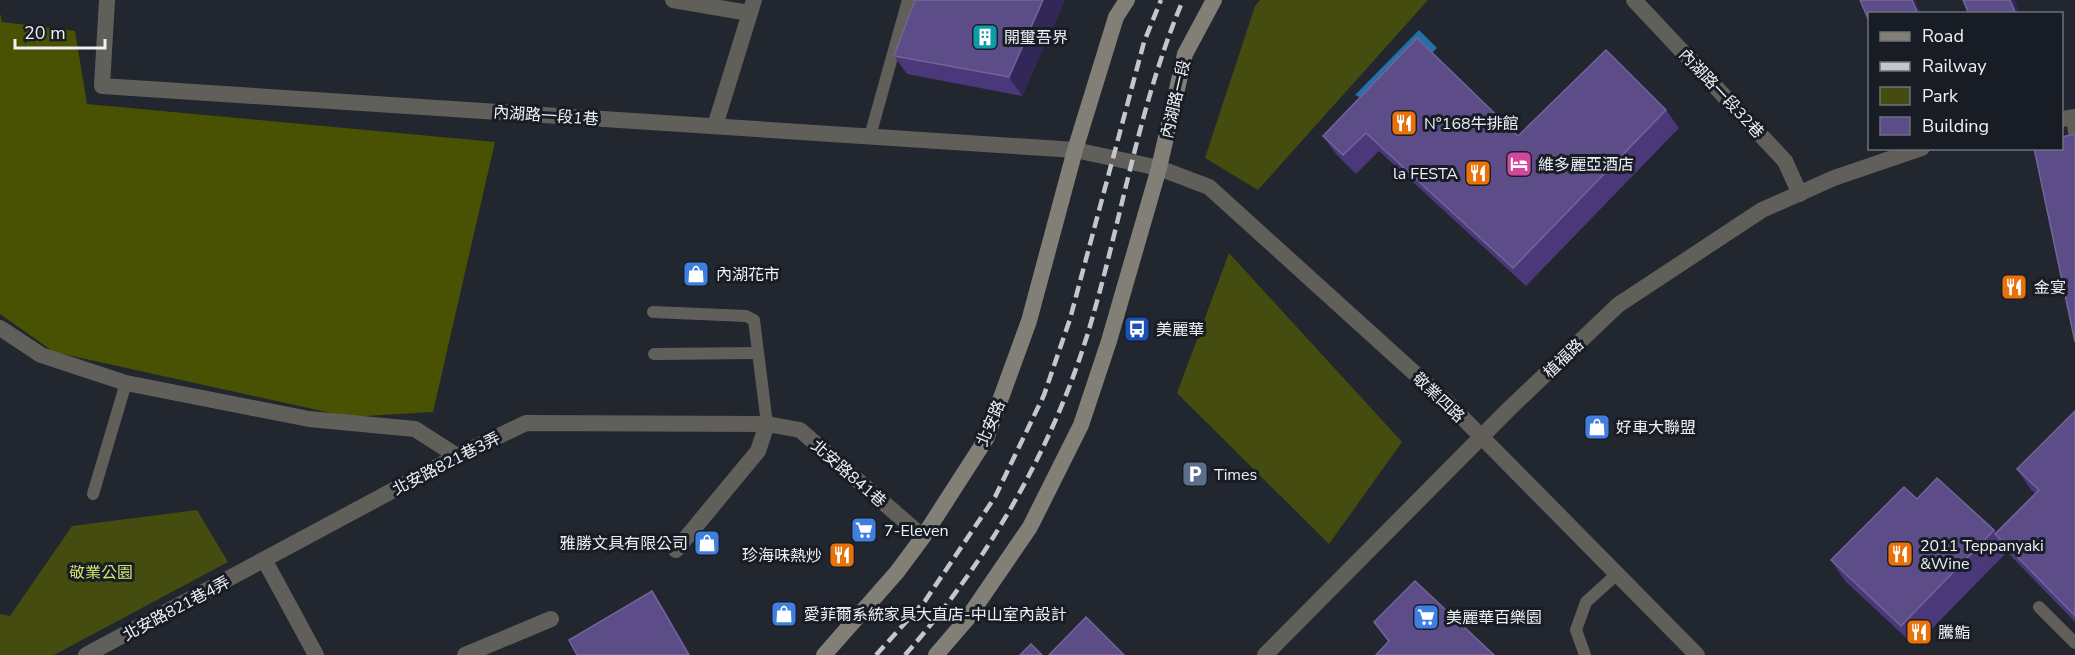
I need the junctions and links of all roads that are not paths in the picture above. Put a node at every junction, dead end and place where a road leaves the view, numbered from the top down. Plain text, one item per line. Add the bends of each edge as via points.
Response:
1 (107, 0) edge
2 (673, 0) edge
3 (908, 0) edge
4 (1127, 0) edge
5 (1214, 0) edge
6 (1634, 0) edge
7 (752, 7) edge
8 (2070, 118) edge
9 (714, 126) junction
10 (870, 136) junction
11 (2075, 139) edge
12 (1075, 150) junction
13 (1916, 150) edge
14 (1159, 168) junction
15 (1800, 194) junction
16 (653, 312) dead end
17 (0, 328) edge
18 (758, 353) junction
19 (654, 354) dead end
20 (126, 383) junction
21 (642, 424) joint
22 (768, 424) junction
23 (1482, 437) junction
24 (457, 456) junction
25 (93, 494) dead end
26 (923, 537) junction
27 (676, 550) dead end
28 (265, 561) junction
29 (1616, 575) junction
30 (2039, 607) edge
31 (551, 619) dead end
32 (2075, 643) edge
33 (86, 655) edge
34 (316, 655) edge
35 (465, 655) edge
36 (824, 655) edge
37 (936, 655) edge
38 (1265, 655) edge
39 (1585, 655) edge
40 (1697, 655) edge

1 - 9 street, 內湖路一段1巷 via 102,86
2 - 7 street
3 - 10 lane
4 - 12 main road via 1116,17
5 - 14 main road, 內湖路一段 via 1185,54
6 - 15 street, 內湖路一段32巷 via 1785,161
7 - 9 street
8 - 11 lane
9 - 10 street, 內湖路一段1巷
10 - 12 street, 內湖路一段1巷
12 - 14 street, 敬業四路
12 - 26 main road, 北安路 via 1029,321 986,439
13 - 15 street, 植福路
14 - 23 street, 敬業四路 via 1209,187
14 - 37 main road via 1081,425 1030,526 967,619
15 - 23 street, 植福路 via 1762,210 1618,305
16 - 18 lane via 746,316 754,320
17 - 20 street via 41,355
18 - 19 lane
18 - 22 lane
20 - 24 street via 309,419 415,429
20 - 25 lane
21 - 22 street, 北安路841巷
21 - 24 street, 北安路821巷3弄 via 526,423
22 - 26 street, 北安路841巷 via 800,430
22 - 27 street via 758,451
23 - 29 street, 敬業四路
23 - 38 street, 植福路
24 - 28 street, 北安路821巷3弄
26 - 36 main road, 北安路
28 - 33 street, 北安路821巷4弄
28 - 34 street
29 - 39 lane via 1586,602 1576,630
29 - 40 street, 敬業四路
30 - 32 lane
31 - 35 street

